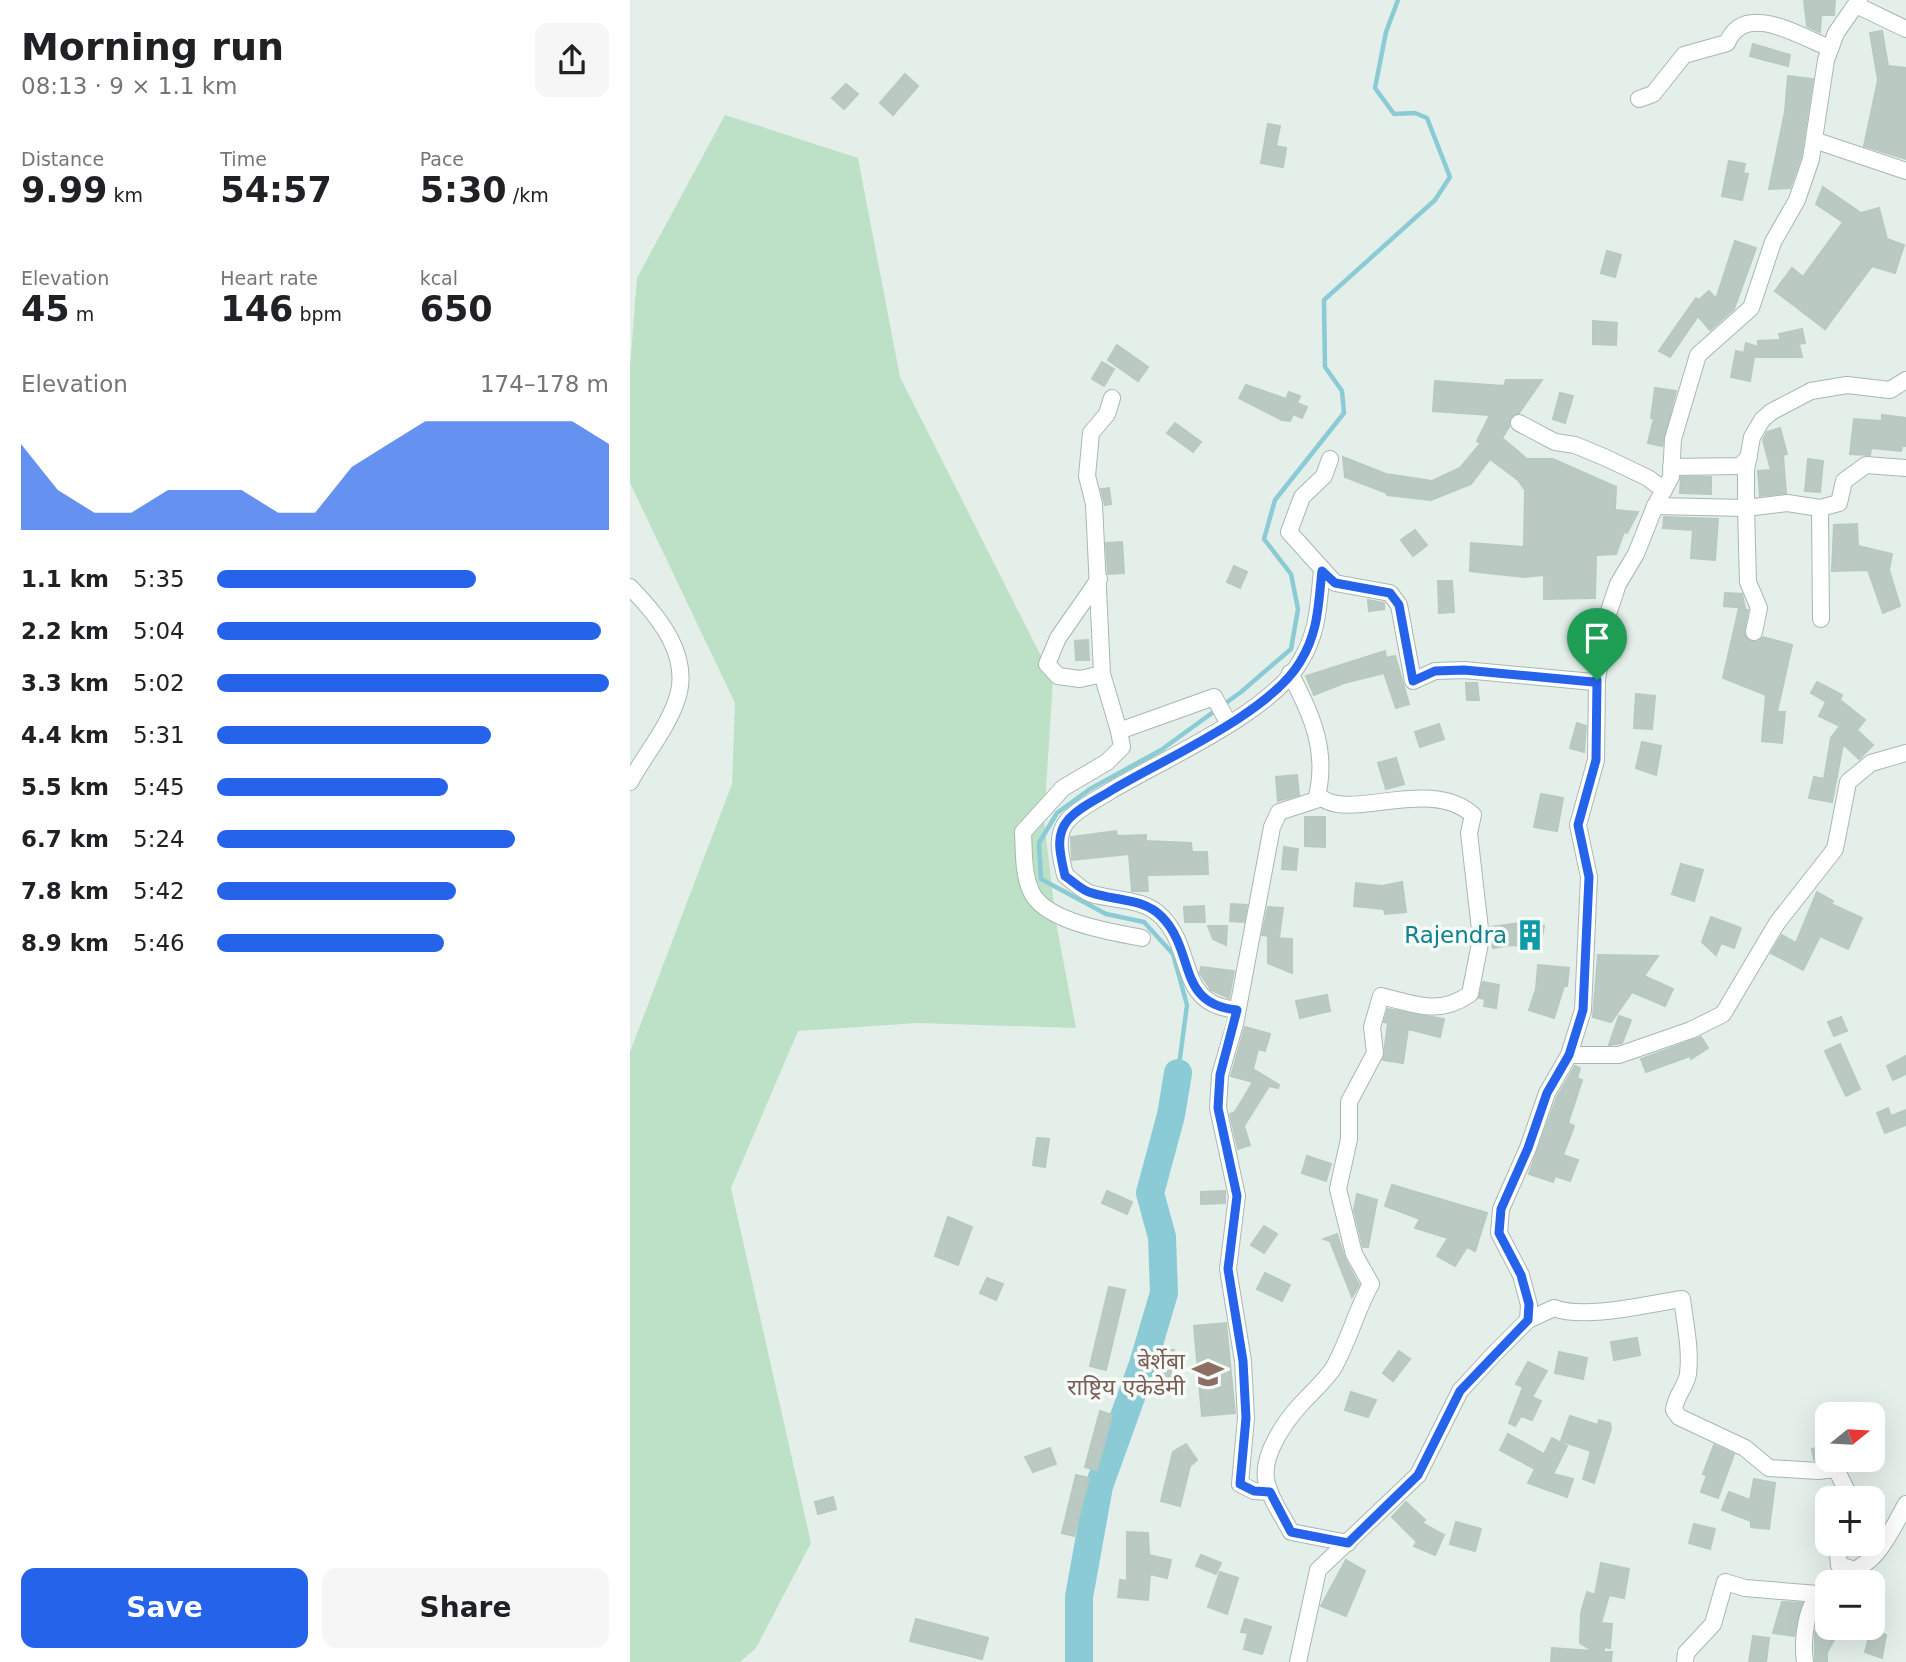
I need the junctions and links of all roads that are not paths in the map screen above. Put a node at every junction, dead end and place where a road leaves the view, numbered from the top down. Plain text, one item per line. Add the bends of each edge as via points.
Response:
1 (1857, 3) edge
2 (1906, 29) edge
3 (1830, 48) junction
4 (1639, 99) dead end
5 (1814, 140) junction
6 (1906, 171) edge
7 (1906, 380) edge
8 (1112, 398) dead end
9 (1519, 423) dead end
10 (1749, 457) junction
11 (1330, 459) dead end
12 (1671, 467) junction
13 (1906, 468) edge
14 (1664, 490) junction
15 (1655, 506) junction
16 (1746, 508) junction
17 (1819, 508) junction
18 (1322, 571) junction
19 (1100, 579) junction
20 (630, 587) edge
21 (1821, 619) dead end
22 (1754, 632) dead end
23 (1290, 673) junction
24 (1102, 674) junction
25 (1597, 680) junction
26 (1229, 724) junction
27 (1119, 731) junction
28 (1906, 753) edge
29 (630, 782) edge
30 (1318, 795) junction
31 (1142, 938) dead end
32 (1237, 1010) junction
33 (1569, 1055) junction
34 (1528, 1320) junction
35 (1844, 1486) edge
36 (1270, 1492) junction
37 (1906, 1504) edge
38 (1348, 1543) junction
39 (1838, 1556) edge
40 (1855, 1570) edge
41 (1859, 1570) edge
42 (1815, 1592) edge
43 (1815, 1609) edge
44 (1298, 1662) edge
45 (1685, 1662) edge
46 (1805, 1662) edge

1 - 2 street
1 - 3 street
3 - 4 street via 1790,30 1746,23 1732,31 1727,43 1684,55 1653,94
3 - 5 street
5 - 6 street
5 - 12 street via 1797,200 1773,242 1751,308 1698,355 1676,426
7 - 10 street via 1890,390 1847,385 1811,391 1762,420 1752,437
8 - 19 street via 1107,414 1091,433 1087,476
9 - 14 street via 1548,439 1604,457
10 - 12 street via 1740,466
10 - 16 street
11 - 18 street via 1324,476 1301,497 1289,532
12 - 14 street
13 - 17 street via 1866,465 1844,481 1839,503
14 - 15 street
15 - 16 street
15 - 25 street via 1612,598
16 - 17 street via 1787,503
16 - 22 street via 1748,582 1759,608
17 - 21 street
18 - 23 street via 1318,626 1299,665
18 - 25 street via 1335,583 1390,593 1399,605 1413,681 1435,671 1464,670
19 - 24 street
19 - 24 street via 1058,638 1046,664 1058,676 1080,679
20 - 29 street via 669,634 681,676 676,702
23 - 26 street via 1271,694
23 - 30 street via 1310,712 1320,750 1323,779
24 - 27 street
25 - 33 street via 1596,760 1578,825 1589,877 1586,982
26 - 27 street via 1214,697
26 - 32 street via 1089,804 1067,821 1058,844 1065,876 1088,893 1151,906 1177,935 1194,988 1203,1001
27 - 31 street via 1122,747 1107,762 1063,788 1023,832 1025,860 1031,893 1048,910 1076,922
28 - 33 street via 1871,762 1848,782 1835,849 1777,923 1723,1014 1619,1055
30 - 32 street via 1316,800 1279,812 1272,827
30 - 36 street via 1326,804 1339,806 1405,797 1437,800 1473,815 1470,843 1480,938 1470,994 1455,1004 1427,1008 1381,996 1372,1027 1375,1053 1349,1102 1349,1139 1338,1189 1354,1254 1371,1284 1332,1370 1281,1432 1265,1476
32 - 36 street via 1220,1075 1218,1108 1237,1196 1228,1269 1243,1361 1246,1418 1240,1484
33 - 34 street via 1547,1093 1501,1209 1499,1233 1521,1275
34 - 35 street via 1554,1308 1594,1311 1682,1299 1689,1347 1688,1377 1674,1401 1679,1417 1745,1448 1769,1468 1836,1469
34 - 38 street via 1460,1391 1418,1475
36 - 38 street via 1291,1532
37 - 41 street via 1878,1553
38 - 44 street via 1318,1570
39 - 40 street via 1839,1565
42 - 45 street via 1745,1588 1725,1582 1713,1623 1686,1653
43 - 46 street via 1804,1632

